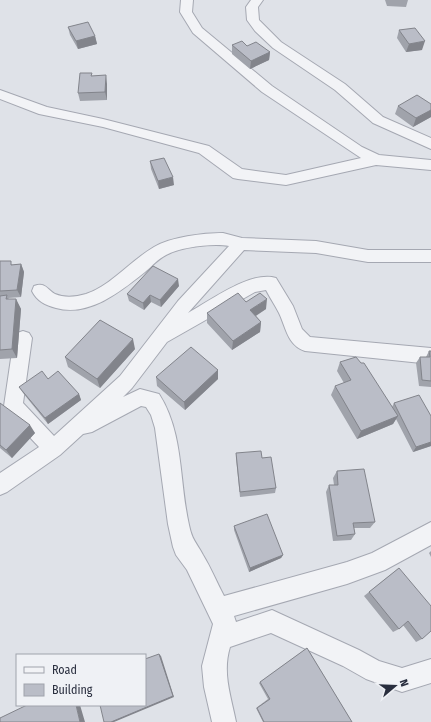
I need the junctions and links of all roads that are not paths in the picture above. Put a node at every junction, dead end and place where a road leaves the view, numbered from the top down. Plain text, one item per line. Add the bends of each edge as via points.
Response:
1 (187, 0) edge
2 (257, 0) edge
3 (0, 94) edge
4 (431, 144) edge
5 (376, 160) junction
6 (431, 164) edge
7 (240, 244) junction
8 (431, 256) edge
9 (40, 291) dead end
10 (23, 338) dead end
11 (158, 339) junction
12 (431, 356) edge
13 (69, 433) junction
14 (53, 449) junction
15 (0, 484) edge
16 (431, 533) edge
17 (219, 609) junction
18 (222, 638) junction
19 (431, 671) edge
20 (224, 722) edge

1 - 5 street via 186,12 197,30 267,88 357,150
2 - 4 street via 252,7 253,20 277,44 340,87 378,120
3 - 5 street via 44,111 204,148 238,174 286,180
5 - 6 street
7 - 8 street via 316,248 368,256
7 - 9 street via 232,239 220,238 196,241 161,251 122,281 97,297 82,302 67,304 51,300
7 - 11 street
10 - 14 street via 13,406
11 - 12 street via 251,286 270,284 287,311 295,333 305,344
11 - 13 street via 126,382
13 - 14 street
13 - 17 street via 140,398 152,400 165,428 178,524 184,547 195,562
14 - 15 street
16 - 17 street via 377,562 347,573
17 - 18 street via 225,623
18 - 19 street via 272,621 374,671 402,680
18 - 20 street via 214,666 215,683

